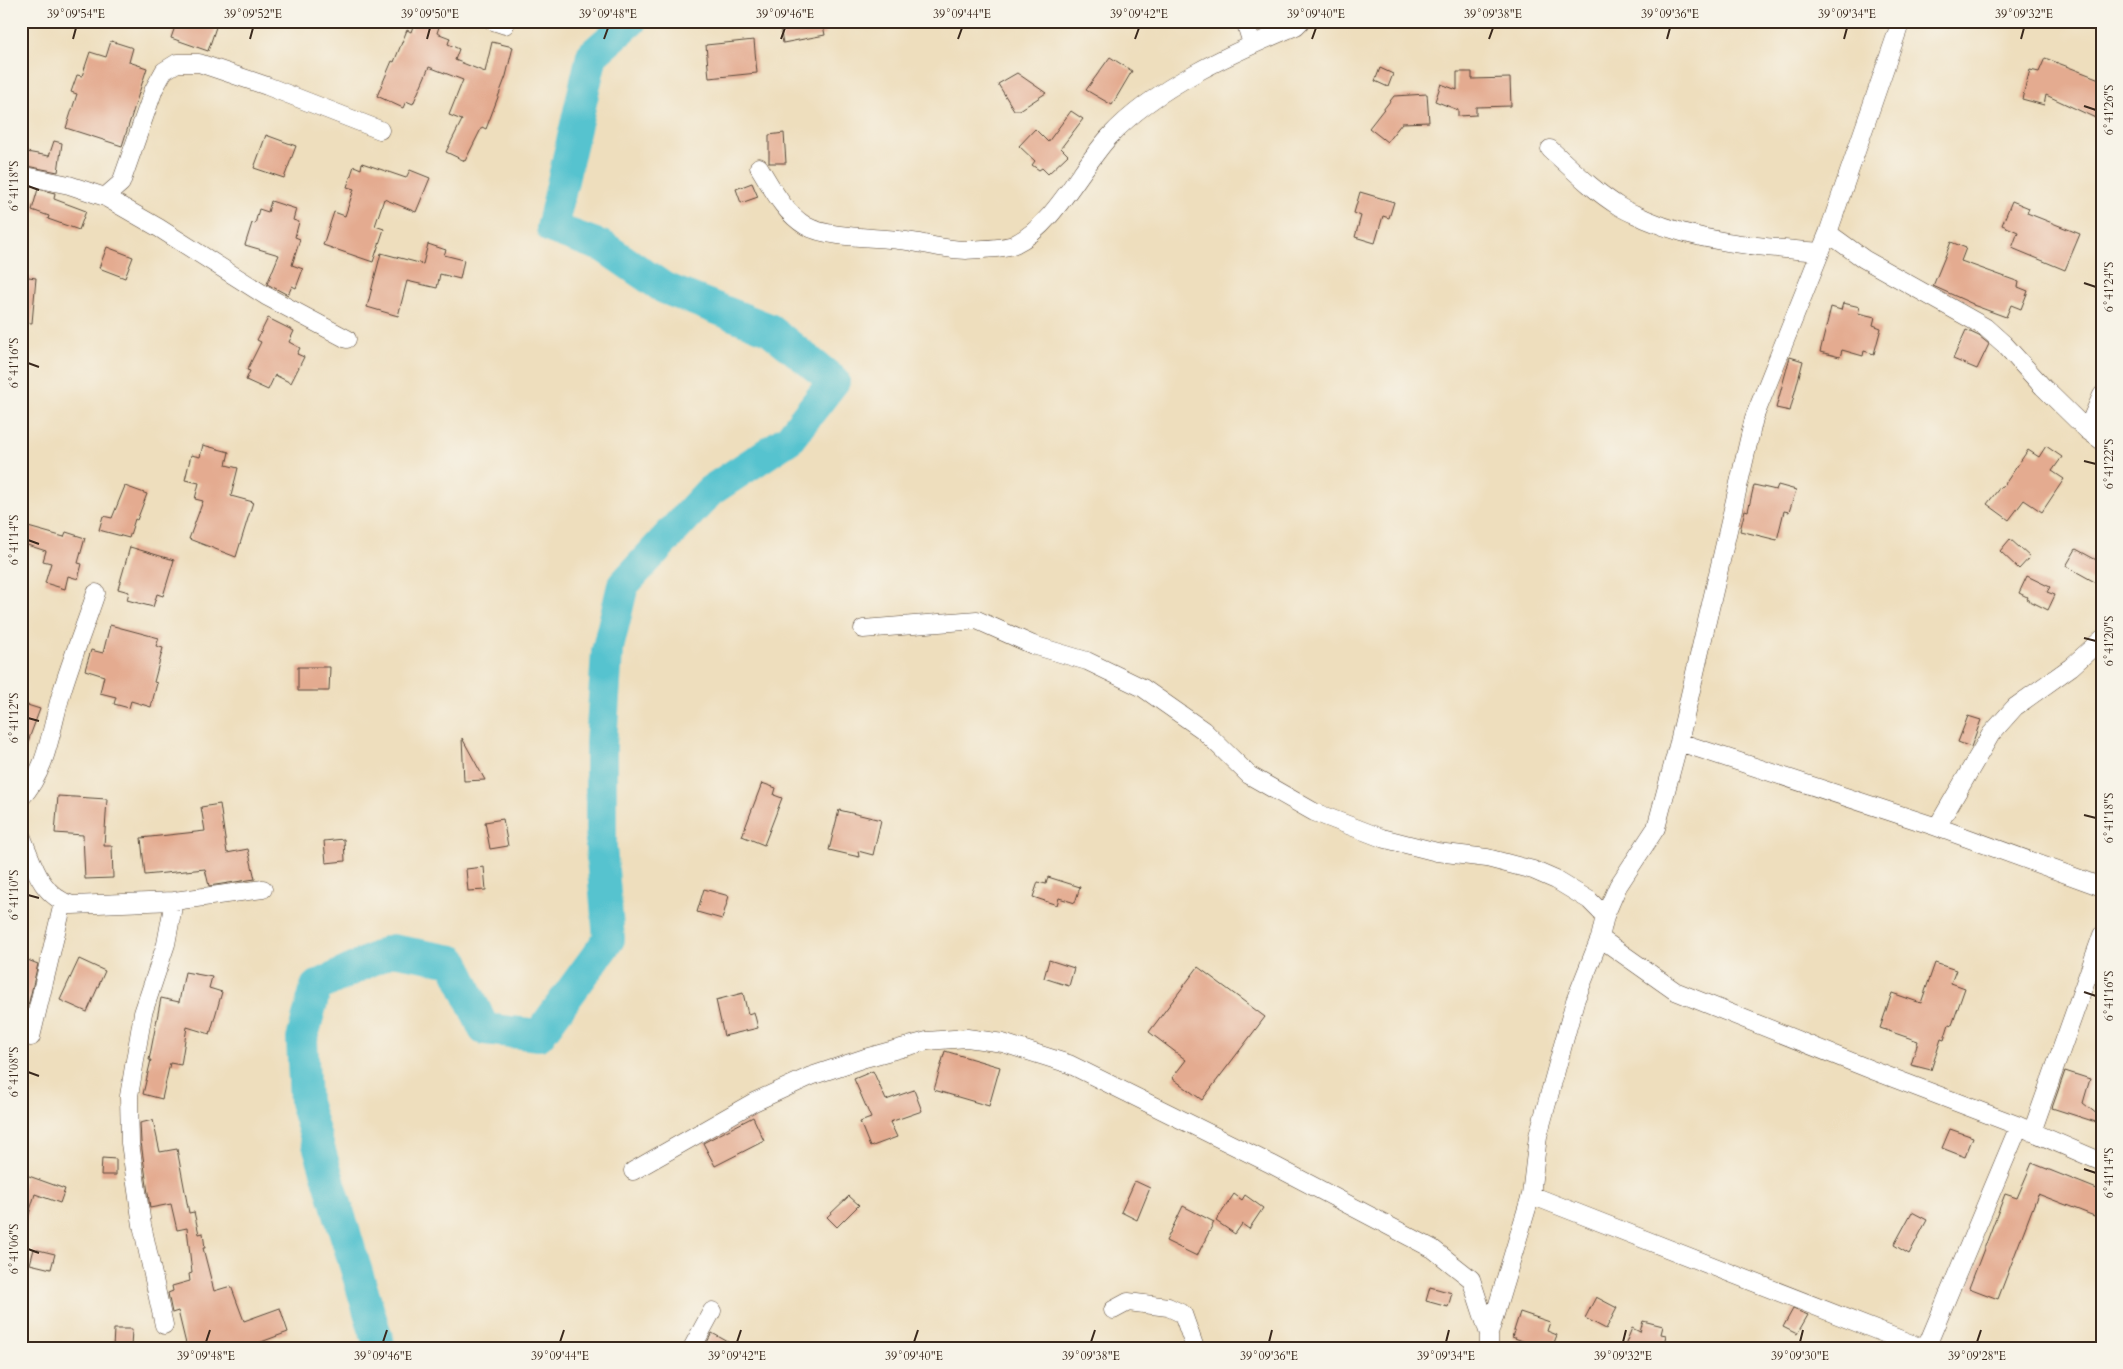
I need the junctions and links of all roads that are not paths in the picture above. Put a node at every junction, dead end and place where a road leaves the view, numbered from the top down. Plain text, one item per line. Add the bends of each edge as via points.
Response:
1 (1245, 21) edge
2 (1300, 21) edge
3 (1900, 21) edge
4 (1252, 44) junction
5 (380, 130) dead end
6 (1550, 149) dead end
7 (760, 167) dead end
8 (21, 175) edge
9 (105, 197) junction
10 (1828, 233) junction
11 (1820, 252) junction
12 (347, 339) dead end
13 (2102, 395) edge
14 (2087, 430) junction
15 (2102, 441) edge
16 (96, 593) dead end
17 (863, 629) dead end
18 (2102, 639) edge
19 (1679, 742) junction
20 (21, 798) edge
21 (1937, 827) junction
22 (21, 835) edge
23 (2102, 887) edge
24 (263, 889) dead end
25 (174, 901) junction
26 (63, 903) junction
27 (1605, 916) junction
28 (2102, 935) edge
29 (1600, 938) junction
30 (31, 1037) dead end
31 (2025, 1129) junction
32 (2102, 1162) edge
33 (633, 1171) dead end
34 (1531, 1195) junction
35 (1113, 1310) dead end
36 (712, 1311) dead end
37 (164, 1325) dead end
38 (1489, 1341) edge
39 (692, 1348) edge
40 (1195, 1348) edge
41 (1922, 1348) edge
42 (1926, 1348) edge

1 - 4 street
2 - 4 street via 1296,26
3 - 10 street
4 - 7 street via 1153,98 1109,137 1037,230 1013,245 965,250 834,234 806,226 788,211
5 - 9 street via 199,63 178,64 164,71 154,89 121,184
6 - 11 street via 1586,184 1622,209 1658,224 1705,239 1750,247
8 - 9 street
9 - 12 street via 266,296
10 - 11 street
10 - 14 street via 1864,259 1985,327
11 - 19 street via 1754,418
13 - 14 street
14 - 15 street
16 - 20 street via 62,691 46,754 29,790
17 - 27 street via 977,620 1033,645 1087,661 1143,688 1202,730 1249,775 1314,812 1382,838 1533,870 1589,900
18 - 21 street via 2071,667 2015,707 1991,734
19 - 21 street
19 - 27 street via 1656,828 1618,886
21 - 23 street
22 - 26 street via 43,887
24 - 25 street
25 - 26 street via 72,906
25 - 37 street via 166,944 143,1013 128,1096 130,1143 142,1225
26 - 30 street
27 - 29 street
28 - 31 street
29 - 31 street via 1675,991
29 - 34 street via 1575,1001 1538,1136
31 - 32 street
31 - 42 street
33 - 38 street via 754,1102 811,1076 927,1041 967,1038 1003,1043 1069,1064 1125,1090 1432,1249 1471,1279
34 - 38 street
34 - 41 street
35 - 40 street via 1128,1302 1168,1306 1183,1314
36 - 39 street

